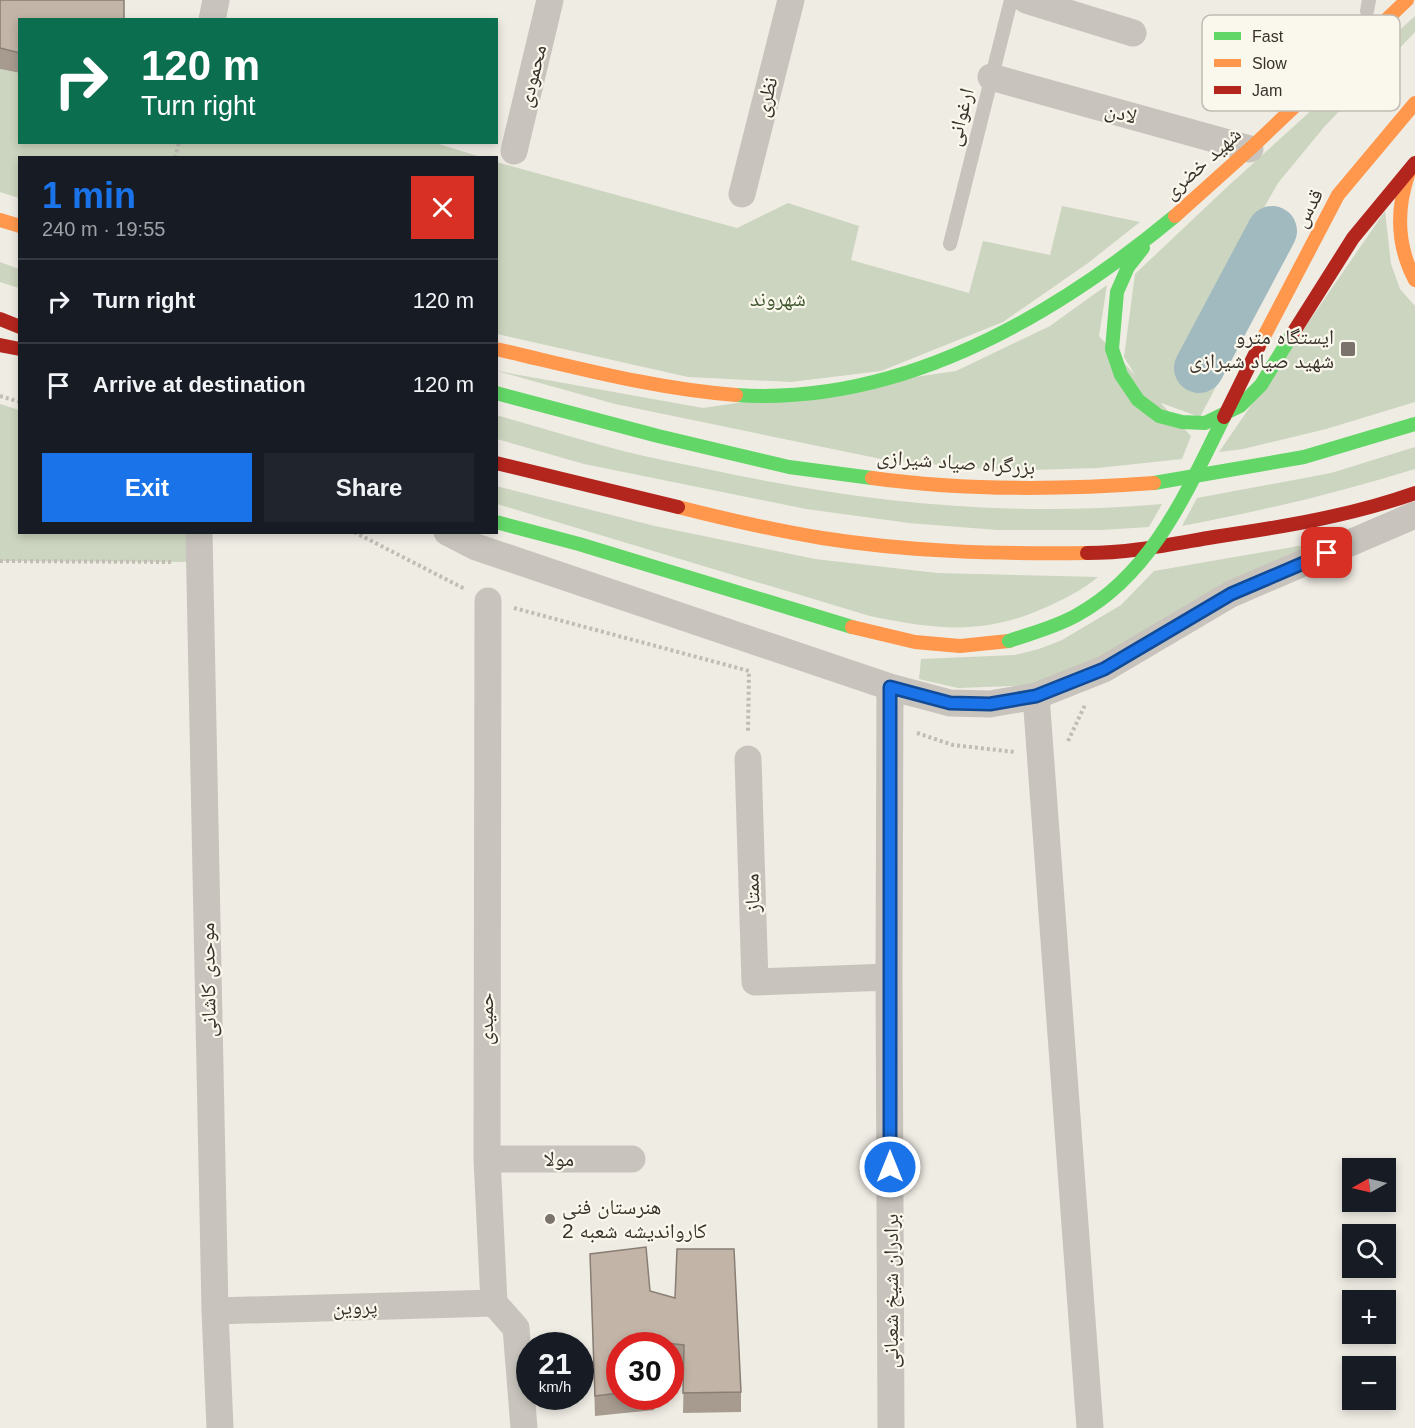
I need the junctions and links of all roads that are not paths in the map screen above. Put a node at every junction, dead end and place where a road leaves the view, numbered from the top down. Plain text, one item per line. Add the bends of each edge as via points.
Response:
1 (216, 0) edge
2 (550, 0) edge
3 (791, 0) edge
4 (1011, 0) edge
5 (1026, 0) edge
6 (1407, 0) edge
7 (1390, 15) edge
8 (212, 18) edge
9 (1133, 33) dead end
10 (992, 77) junction
11 (1415, 103) edge
12 (1289, 111) edge
13 (1250, 149) junction
14 (514, 151) dead end
15 (1414, 164) edge
16 (742, 194) dead end
17 (0, 220) edge
18 (18, 225) edge
19 (1155, 233) junction
20 (951, 244) dead end
21 (1415, 280) edge
22 (0, 319) edge
23 (18, 326) edge
24 (0, 345) edge
25 (18, 349) edge
26 (498, 349) edge
27 (498, 394) edge
28 (1415, 424) edge
29 (498, 463) edge
30 (1415, 493) edge
31 (1415, 515) edge
32 (498, 523) edge
33 (200, 534) edge
34 (451, 534) edge
35 (488, 600) road end
36 (890, 687) junction
37 (1036, 696) junction
38 (748, 759) road end
39 (888, 977) junction
40 (487, 1159) junction
41 (632, 1159) dead end
42 (494, 1303) junction
43 (215, 1311) junction
44 (220, 1428) edge
45 (524, 1428) edge
46 (891, 1428) edge
47 (1090, 1428) edge

1 - 8 street
2 - 14 street, محمودی
3 - 16 street, نظری
4 - 10 lane, ارغوانی
5 - 9 street
6 - 7 main road, شهید خضری
10 - 13 street, لادن
10 - 20 lane, ارغوانی
11 - 32 main road, قدس, bridge via 1338,195 1173,519 1127,578 1078,615 1009,641 960,646 915,642 862,630
12 - 13 main road, شهید خضری
13 - 19 main road, شهید خضری
15 - 19 main road via 1353,238 1261,386 1240,406 1205,423 1159,416 1138,400 1121,375 1112,349 1117,292 1128,267
15 - 21 main road via 1401,197 1399,227
17 - 18 main road
19 - 26 main road via 1029,318 970,349 893,379 843,391 780,396 687,391
22 - 23 main road
24 - 25 main road
27 - 28 main road, بزرگراه صیاد شیرازی via 789,467 908,483 1000,489 1164,482 1304,457
29 - 30 main road via 737,522 823,538 897,547 1011,553 1118,553 1298,524
31 - 37 street via 1231,594 1104,669
33 - 43 street, موحدی کاشانی
34 - 36 street via 476,547
35 - 40 street, حمیدی
36 - 37 street via 950,703 990,704
36 - 39 street, برادران شیخ شعبانی
37 - 47 street
38 - 39 street, ممتاز via 755,982
39 - 46 street, برادران شیخ شعبانی
40 - 41 street, مولا
40 - 42 street, حمیدی
42 - 43 street, پروین
42 - 45 street via 516,1328
43 - 44 street, موحدی کاشانی

